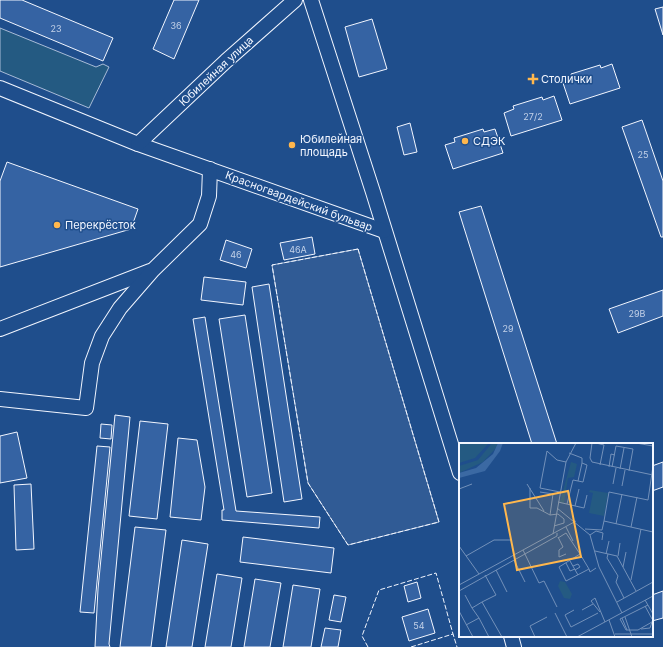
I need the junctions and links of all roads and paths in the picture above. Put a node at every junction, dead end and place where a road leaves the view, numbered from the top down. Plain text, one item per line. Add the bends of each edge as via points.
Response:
1 (295, 0) edge
2 (311, 0) edge
3 (0, 88) edge
4 (138, 144) junction
5 (210, 169) junction
6 (384, 231) junction
7 (153, 270) junction
8 (0, 329) edge
9 (0, 399) edge
10 (459, 470) edge
11 (511, 637) edge
12 (514, 647) edge

1 - 4 street, Юбилейная улица
2 - 6 street
3 - 4 street, Красногвардейский бульвар
4 - 5 street, Красногвардейский бульвар
5 - 6 street, Красногвардейский бульвар
5 - 7 street via 209,196 200,224
6 - 10 street, Красногвардейский бульвар
7 - 8 street
7 - 9 street via 120,308 102,336 92,363 86,408
11 - 12 street

